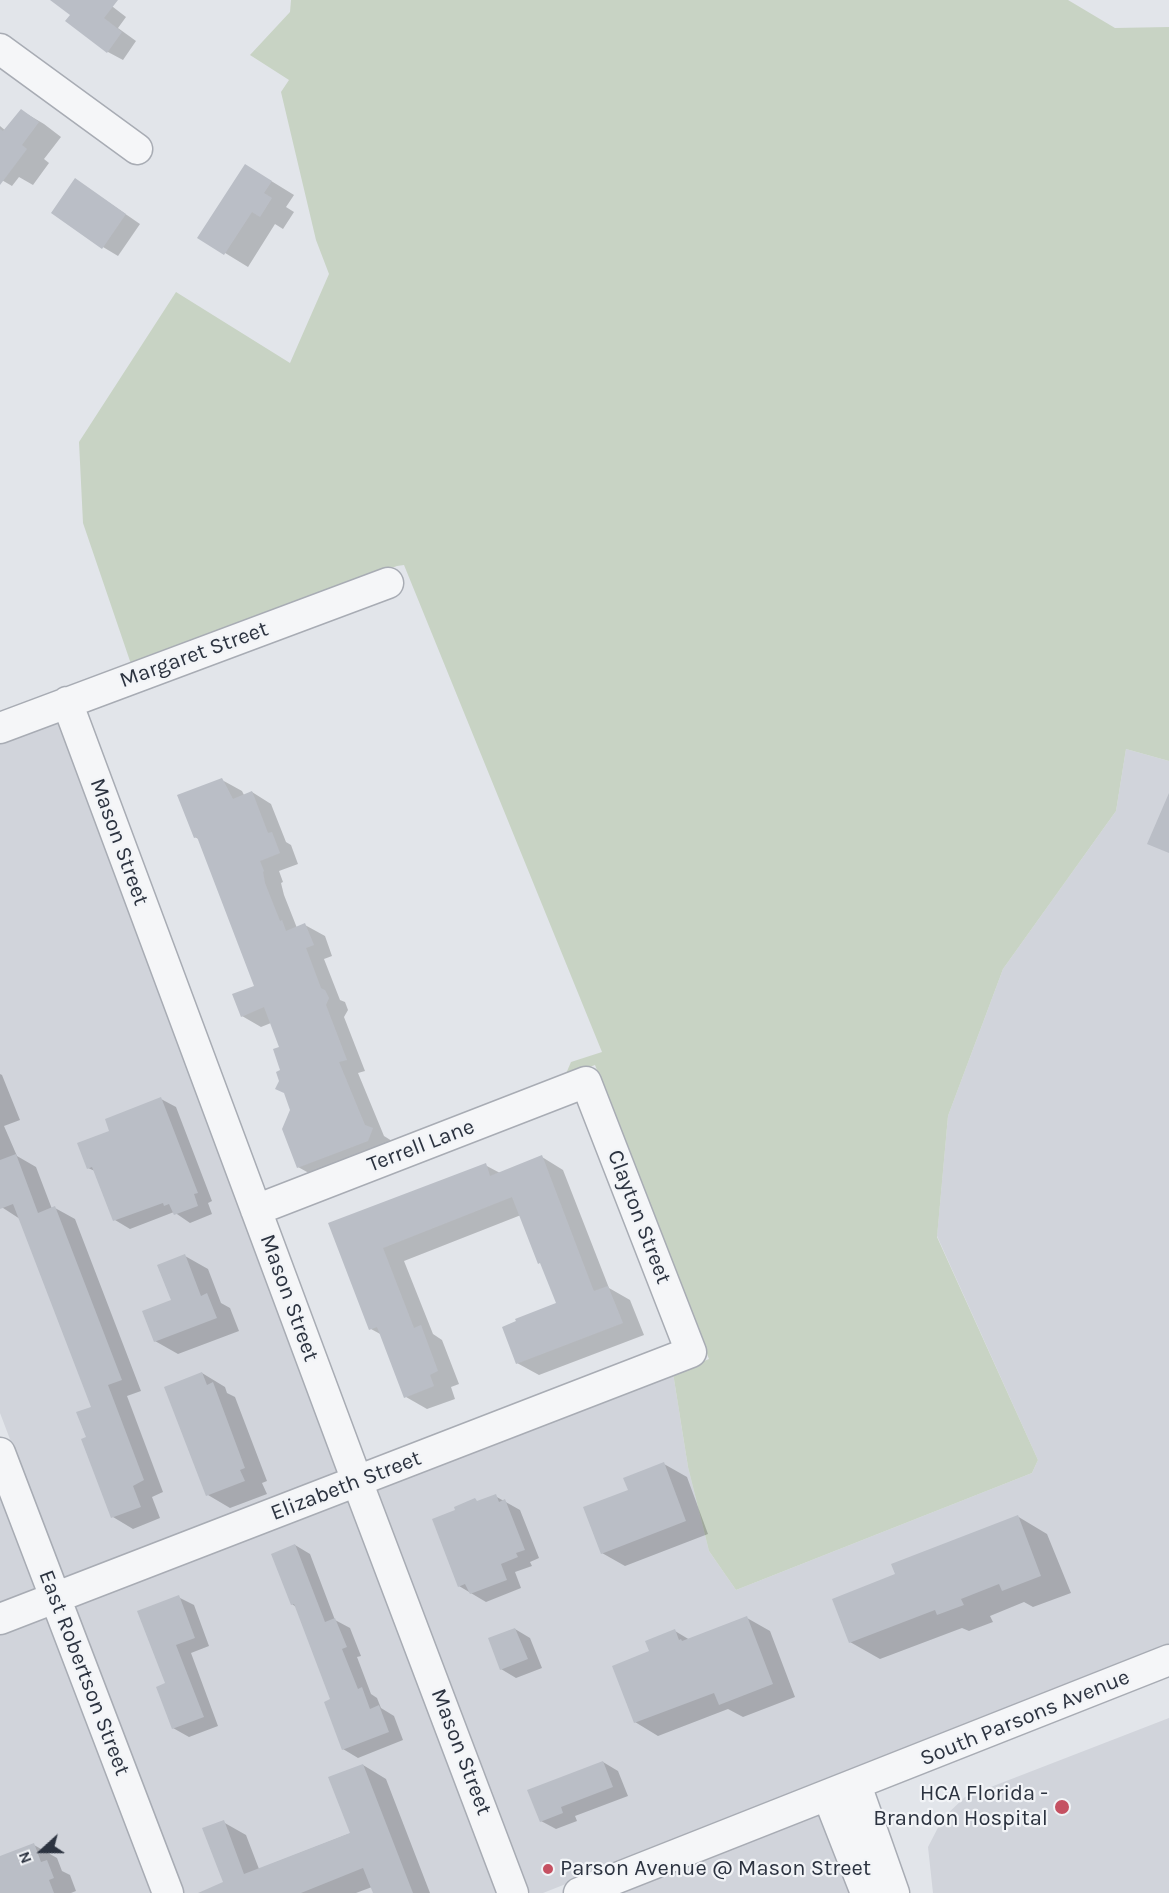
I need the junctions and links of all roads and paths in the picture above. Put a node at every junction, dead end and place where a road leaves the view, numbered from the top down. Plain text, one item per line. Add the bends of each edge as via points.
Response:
1 (0, 49) edge
2 (137, 149) dead end
3 (388, 583) dead end
4 (67, 702) junction
5 (0, 728) edge
6 (586, 1082) joint
7 (256, 1210) junction
8 (691, 1352) joint
9 (0, 1453) edge
10 (357, 1482) junction
11 (55, 1598) junction
12 (0, 1619) edge
13 (1169, 1660) edge
14 (856, 1785) junction
15 (828, 1796) junction
16 (168, 1893) edge
17 (513, 1893) edge
18 (579, 1893) edge
19 (866, 1893) edge
20 (894, 1893) edge

1 - 2 street
3 - 4 street, Margaret Street
4 - 5 street, Margaret Street
4 - 7 street, Mason Street
6 - 7 street, Terrell Lane
6 - 8 street, Clayton Street
7 - 10 street, Mason Street
8 - 10 street, Elizabeth Street
9 - 11 street, East Robertson Street
10 - 11 street, Elizabeth Street
10 - 17 street, Mason Street
11 - 12 street, Elizabeth Street
11 - 16 street, East Robertson Street
13 - 14 street, South Parsons Avenue
14 - 15 street, South Parsons Avenue
14 - 20 street
15 - 18 street, South Parsons Avenue
15 - 19 street

